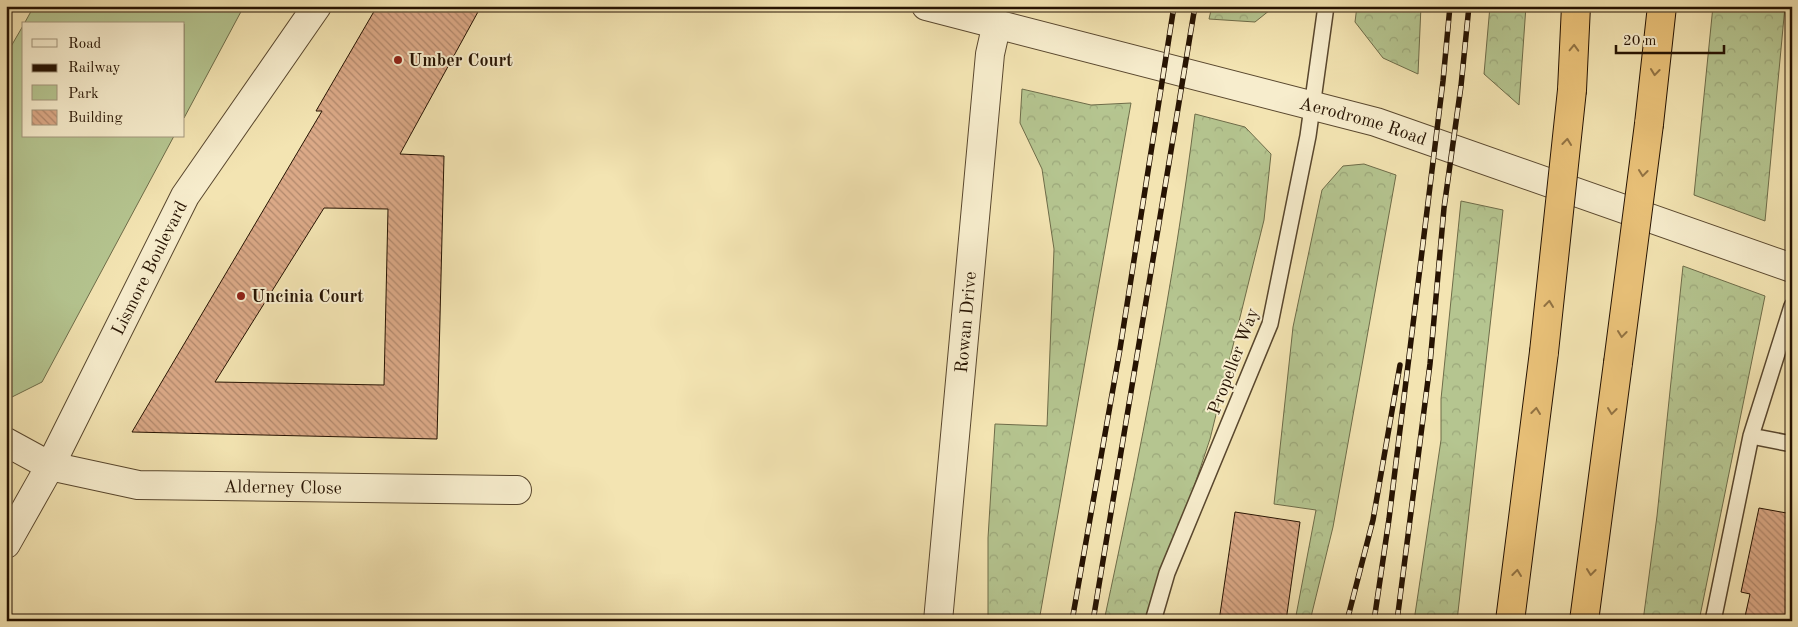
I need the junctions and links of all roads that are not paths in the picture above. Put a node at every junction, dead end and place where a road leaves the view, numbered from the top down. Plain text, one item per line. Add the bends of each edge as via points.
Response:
1 (316, 6) edge
2 (926, 6) edge
3 (1326, 6) edge
4 (1576, 6) edge
5 (1662, 6) edge
6 (997, 23) junction
7 (1313, 105) junction
8 (1792, 268) edge
9 (1792, 306) edge
10 (1751, 436) junction
11 (6, 442) edge
12 (1792, 444) edge
13 (50, 466) junction
14 (517, 490) dead end
15 (6, 544) edge
16 (938, 621) edge
17 (1153, 621) edge
18 (1510, 621) edge
19 (1584, 621) edge
20 (1713, 621) edge

1 - 13 street, Lismore Boulevard via 185,196
2 - 6 street, Aerodrome Road
3 - 7 lane, Propeller Way
18 -> 4 highway, bridge via 1544,352 1572,90
5 -> 19 highway, bridge
6 - 7 street, Aerodrome Road
6 - 16 street, Rowan Drive via 990,54
7 - 8 street, Aerodrome Road via 1376,122
7 - 17 lane, Propeller Way via 1270,324 1167,572
9 - 10 lane
10 - 12 lane
10 - 20 lane
11 - 13 street, Alderney Close
13 - 14 street, Alderney Close via 138,485
13 - 15 street, Lismore Boulevard

